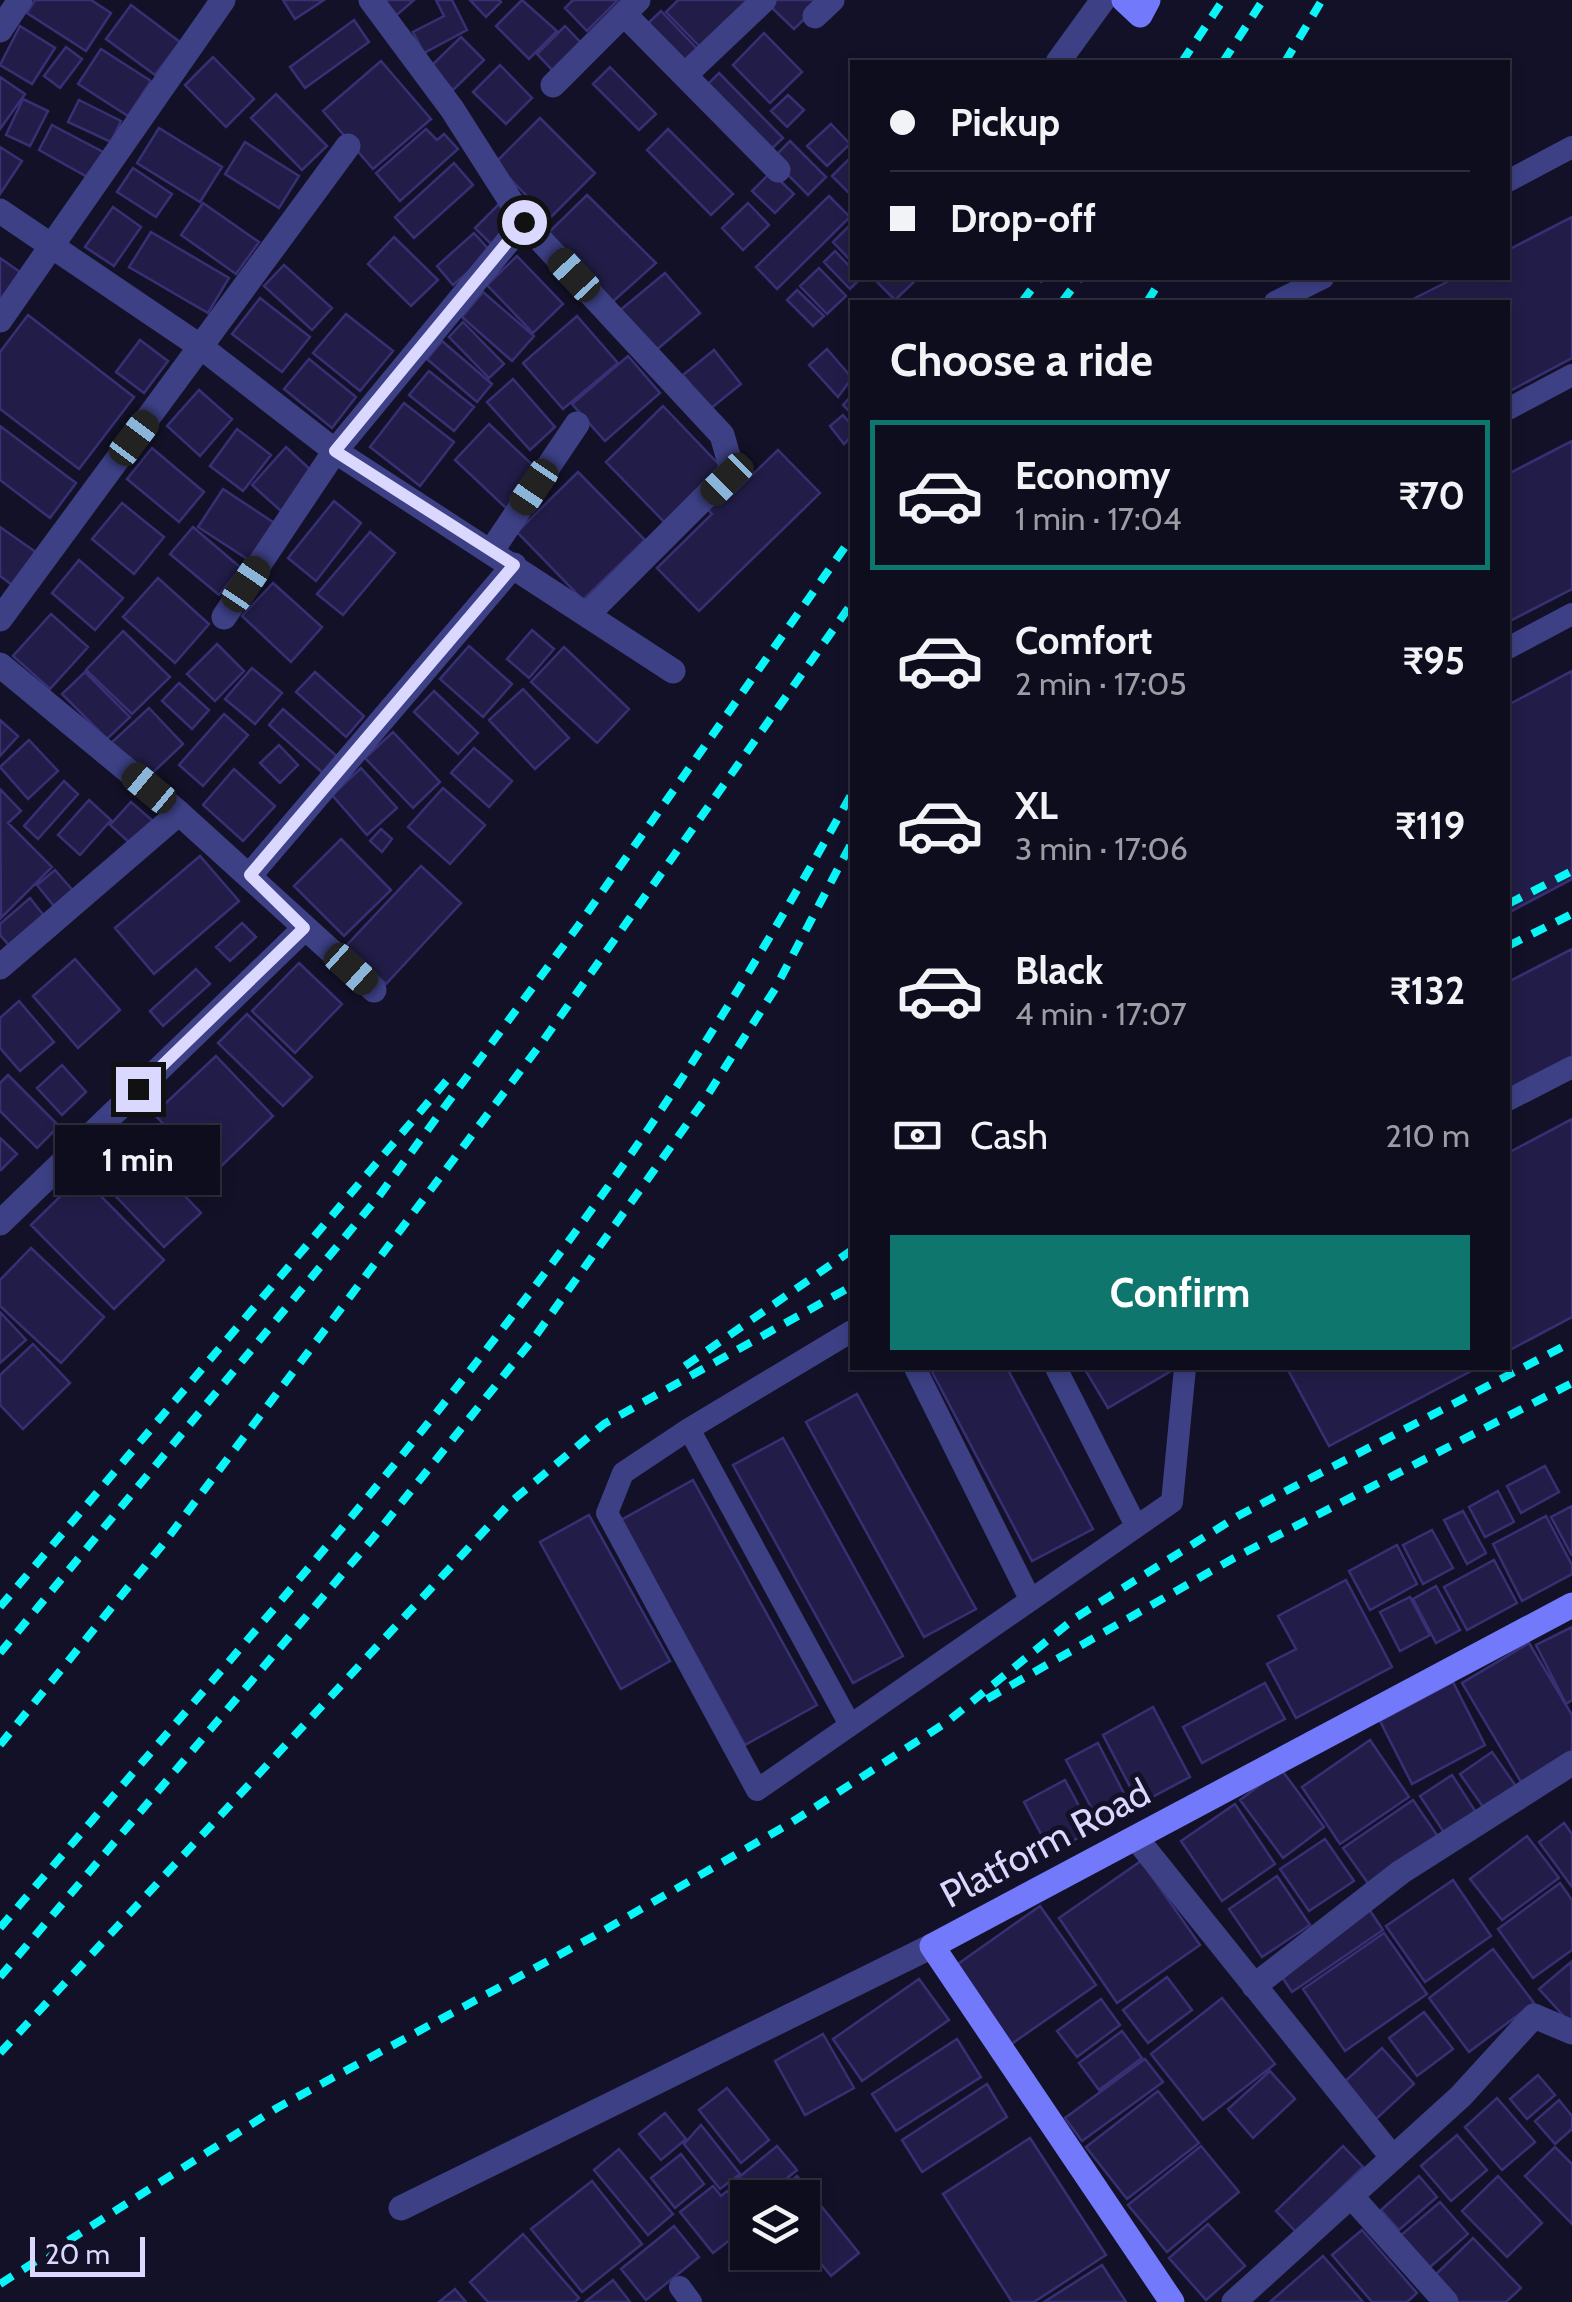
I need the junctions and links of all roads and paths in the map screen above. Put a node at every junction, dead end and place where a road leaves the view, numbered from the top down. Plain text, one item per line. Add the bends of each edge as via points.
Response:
1 (20, 0) edge
2 (224, 0) edge
3 (371, 0) edge
4 (764, 0) edge
5 (1102, 0) edge
6 (1124, 0) edge
7 (1148, 0) edge
8 (631, 7) edge
9 (0, 30) edge
10 (1059, 60) edge
11 (685, 75) junction
12 (553, 85) dead end
13 (348, 146) dead end
14 (1572, 148) edge
15 (778, 170) dead end
16 (1510, 180) edge
17 (0, 210) edge
18 (524, 222) junction
19 (53, 246) junction
20 (1319, 280) edge
21 (1279, 300) edge
22 (0, 320) edge
23 (201, 347) junction
24 (1572, 374) edge
25 (1510, 408) edge
26 (577, 424) dead end
27 (335, 451) junction
28 (492, 550) junction
29 (514, 565) junction
30 (588, 614) junction
31 (1572, 614) edge
32 (224, 618) dead end
33 (0, 619) edge
34 (1510, 647) edge
35 (0, 665) edge
36 (673, 670) dead end
37 (179, 813) junction
38 (250, 875) junction
39 (304, 928) junction
40 (0, 967) edge
41 (374, 990) dead end
42 (1572, 1067) edge
43 (1510, 1099) edge
44 (0, 1223) edge
45 (850, 1332) edge
46 (917, 1370) edge
47 (1057, 1370) edge
48 (1185, 1370) edge
49 (689, 1429) junction
50 (1136, 1526) junction
51 (1030, 1598) junction
52 (1572, 1605) edge
53 (849, 1723) junction
54 (1572, 1762) edge
55 (1136, 1838) junction
56 (932, 1946) junction
57 (1254, 1986) junction
58 (1572, 2032) edge
59 (1392, 2158) junction
60 (1352, 2197) junction
61 (401, 2208) dead end
62 (1172, 2302) edge
63 (1234, 2302) edge
64 (1446, 2302) edge

1 - 9 street
2 - 19 street
3 - 18 street
4 - 11 street
5 - 10 street
6 - 7 street via 1140,15
8 - 11 street
8 - 12 street
11 - 15 street
13 - 23 street
14 - 16 lane
17 - 19 street
18 - 27 street
18 - 30 street via 722,435 732,470
19 - 22 street
19 - 23 street
20 - 21 lane
23 - 27 street
23 - 33 street
24 - 25 lane
26 - 28 street
27 - 28 street
27 - 32 street
28 - 29 street
29 - 30 street
29 - 38 street
30 - 36 street
31 - 34 lane
35 - 37 street
37 - 38 street
37 - 40 street
38 - 39 street
39 - 41 street
39 - 44 street
42 - 43 lane
45 - 49 lane
46 - 51 lane
47 - 50 lane
48 - 50 lane via 1172,1502
49 - 53 lane
49 - 53 lane via 623,1472 607,1513 757,1790
50 - 51 lane
51 - 53 lane
52 - 55 street, Platform Road
54 - 57 street via 1401,1872
55 - 56 street, Platform Road
55 - 57 street
56 - 61 street
56 - 62 street, Platform Road
57 - 59 street
58 - 59 street via 1534,2016 1462,2096
59 - 60 street
60 - 63 street
60 - 64 street

